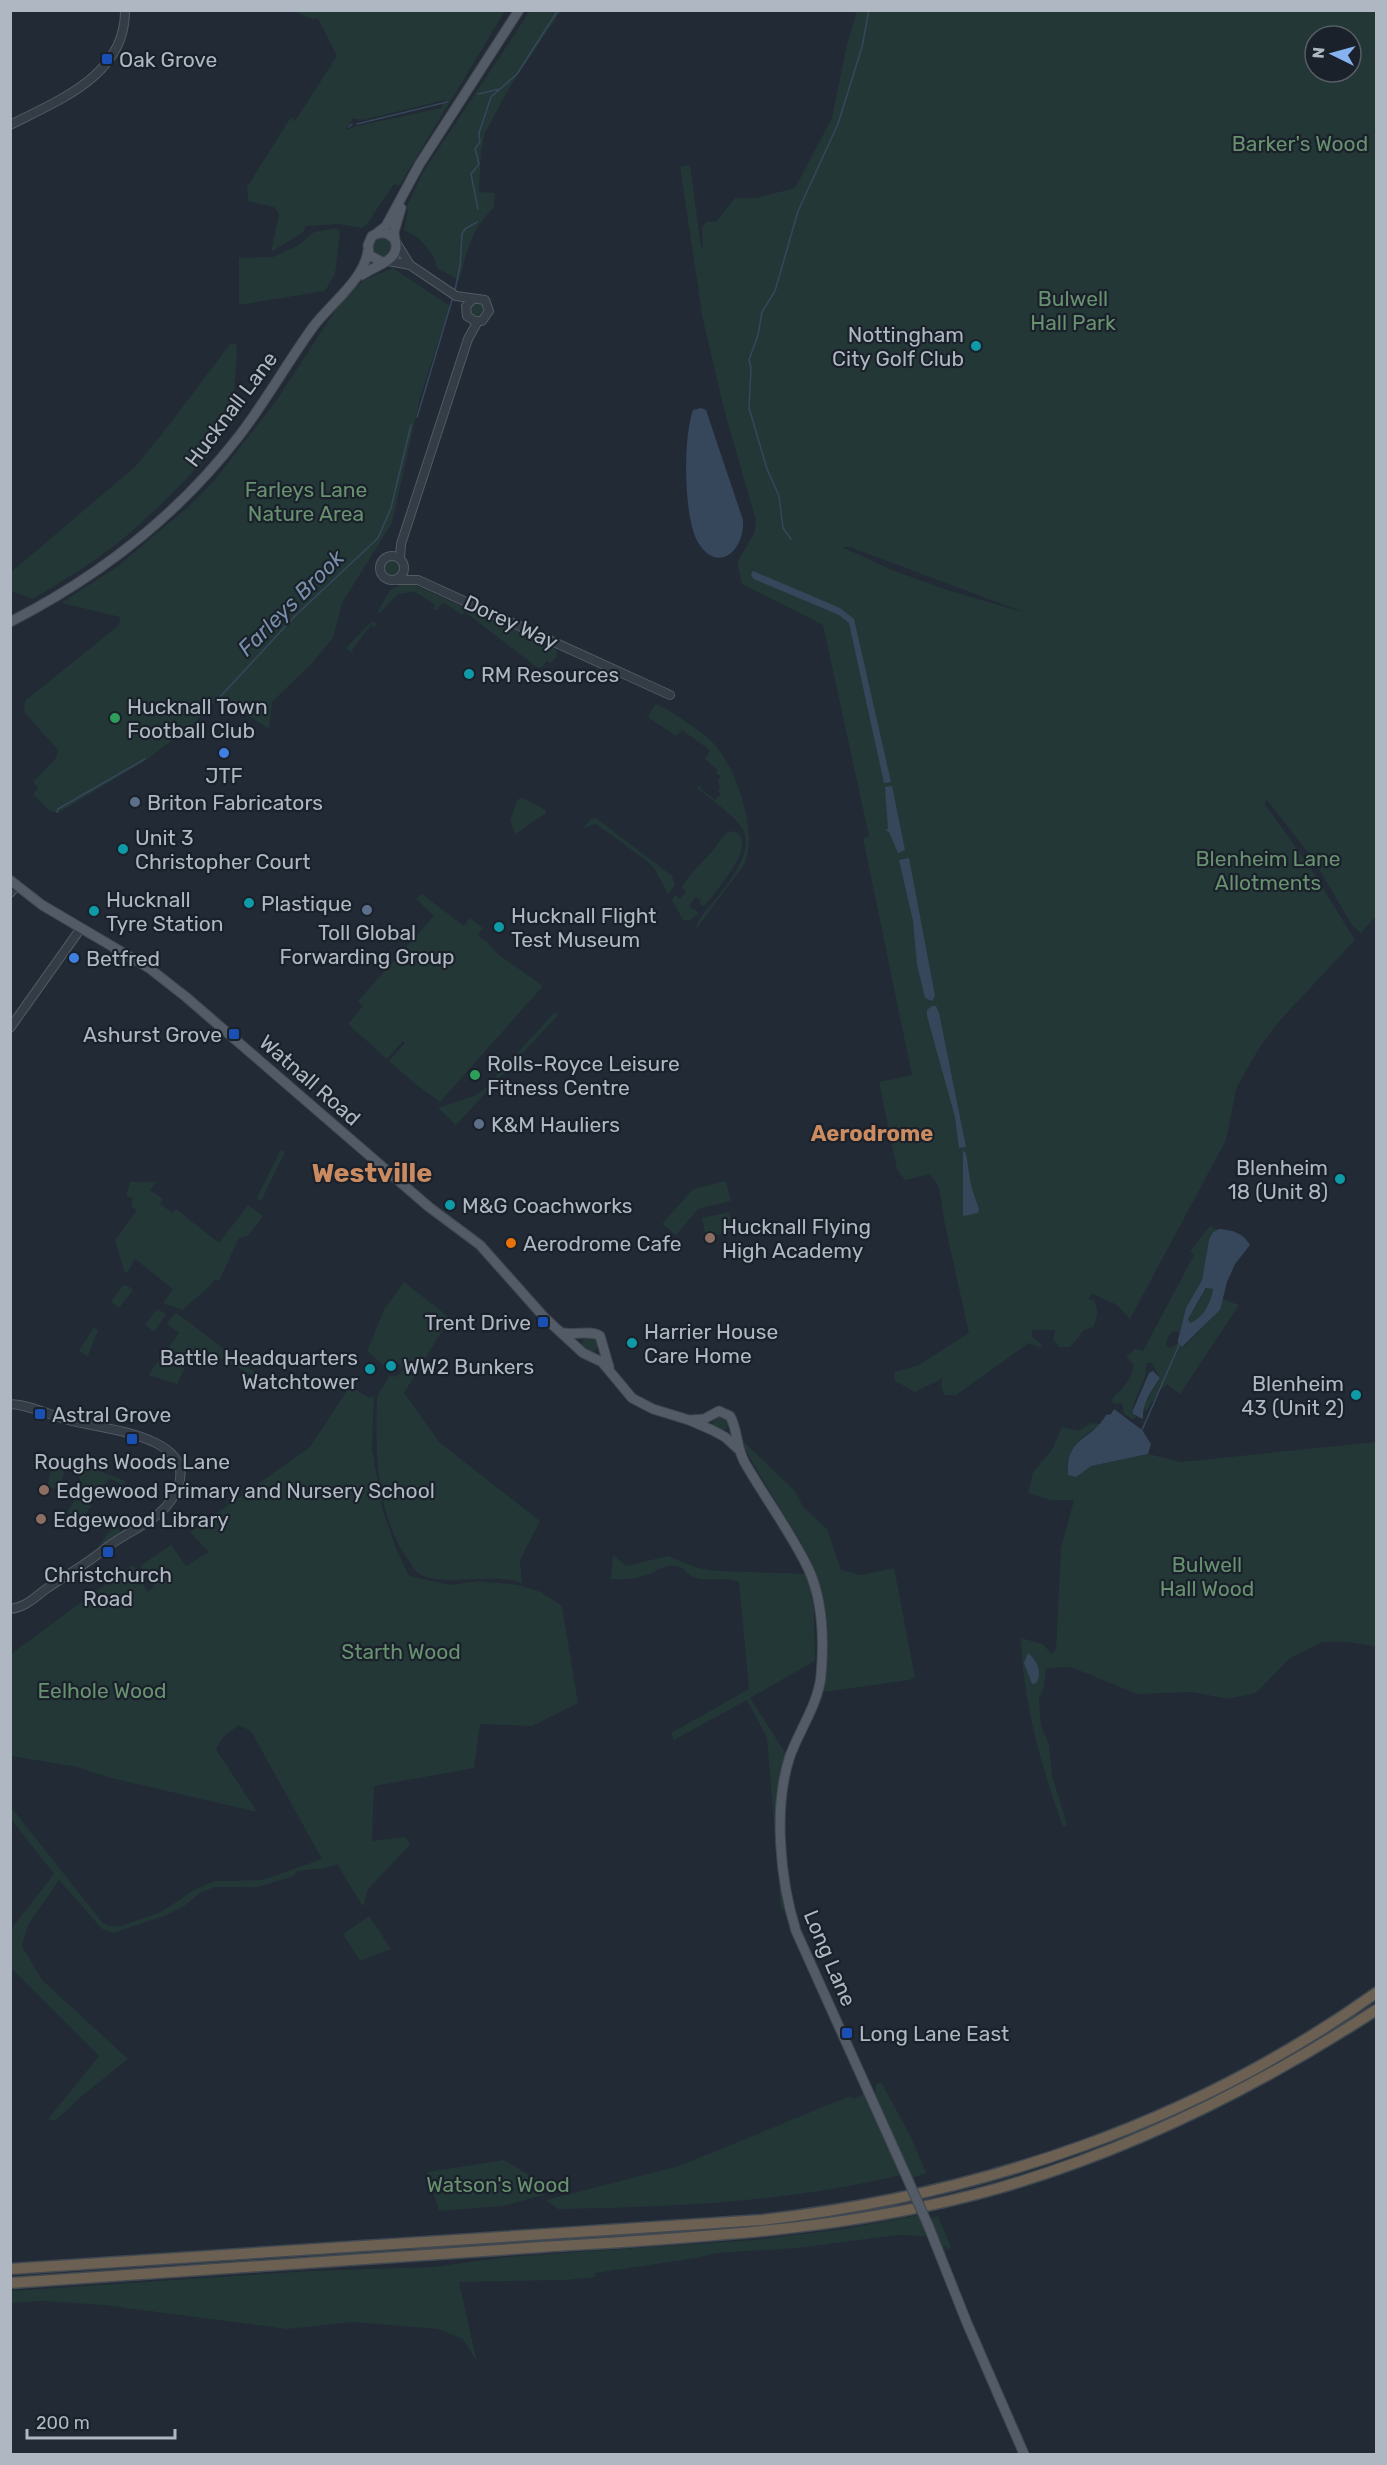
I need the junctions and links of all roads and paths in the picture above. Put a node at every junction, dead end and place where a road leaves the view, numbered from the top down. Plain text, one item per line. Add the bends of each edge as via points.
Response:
1 (125, 10) edge
2 (519, 10) edge
3 (10, 125) edge
4 (403, 197) junction
5 (377, 233) junction
6 (396, 242) junction
7 (368, 250) junction
8 (385, 262) junction
9 (410, 265) junction
10 (349, 286) junction
11 (456, 296) junction
12 (473, 299) junction
13 (466, 310) junction
14 (469, 318) junction
15 (478, 321) junction
16 (468, 339) junction
17 (400, 543) junction
18 (385, 558) junction
19 (402, 562) junction
20 (397, 580) junction
21 (418, 580) junction
22 (10, 622) edge
23 (670, 695) dead end
24 (13, 886) edge
25 (81, 928) junction
26 (10, 1028) edge
27 (564, 1333) junction
28 (584, 1335) junction
29 (603, 1344) junction
30 (580, 1349) junction
31 (591, 1356) junction
32 (609, 1369) junction
33 (10, 1404) edge
34 (713, 1414) junction
35 (689, 1420) junction
36 (732, 1424) junction
37 (715, 1432) junction
38 (738, 1449) junction
39 (746, 1464) joint
40 (10, 1609) edge
41 (1377, 1994) edge
42 (1377, 2010) edge
43 (10, 2269) edge
44 (10, 2283) edge
45 (1024, 2454) edge

1 - 3 street via 119,43 101,71 75,91
2 - 4 main road, Hucknall Lane via 419,165
4 - 5 main road, Hucknall Lane via 386,226
4 - 6 main road, Hucknall Lane via 394,232
5 - 6 main road via 387,233
5 - 7 main road, Hucknall Lane via 369,240
6 - 8 main road, Hucknall Lane via 395,254
6 - 9 street
7 - 8 main road via 373,259
7 - 10 main road, Hucknall Lane via 364,267
8 - 9 street
8 - 10 main road, Hucknall Lane
9 - 11 street
10 - 22 main road, Hucknall Lane via 314,326 238,438 184,498 87,578
11 - 12 street
11 - 13 street
12 - 13 street
12 - 15 street via 481,298 489,307 486,318
13 - 14 street
14 - 15 street
14 - 16 street
15 - 16 street
16 - 17 street
17 - 18 street
17 - 19 street
18 - 19 street via 393,556
18 - 20 street via 380,564 382,576
19 - 20 street via 403,574
19 - 21 street, Dorey Way
20 - 21 street, Dorey Way
21 - 23 street, Dorey Way
24 - 25 main road, Watnall Road
25 - 26 street
25 - 27 main road, Watnall Road via 149,968 186,997 429,1207 480,1245 544,1317
27 - 28 main road
27 - 30 main road, Watnall Road
28 - 29 main road via 596,1334
28 - 30 main road
29 - 31 main road
29 - 32 main road, Watnall Road
30 - 31 main road, Watnall Road
31 - 32 main road, Watnall Road
32 - 35 main road, Watnall Road via 625,1391 641,1403
33 - 40 street via 159,1444 173,1454 180,1475 175,1492 161,1512 32,1600
34 - 35 main road
34 - 36 main road via 728,1413
34 - 37 main road via 709,1422
35 - 37 main road, Watnall Road
36 - 37 main road via 726,1433
36 - 38 main road, Watnall Road
37 - 38 main road, Watnall Road
38 - 39 main road, Watnall Road
39 - 45 main road, Long Lane, bridge via 809,1570 820,1613 821,1678 786,1768 780,1809 790,1912
41 - 43 highway via 1259,2066 1155,2117 1028,2165 891,2200 762,2220
42 - 44 highway via 1262,2080 1163,2128 1029,2178 906,2211 763,2232

